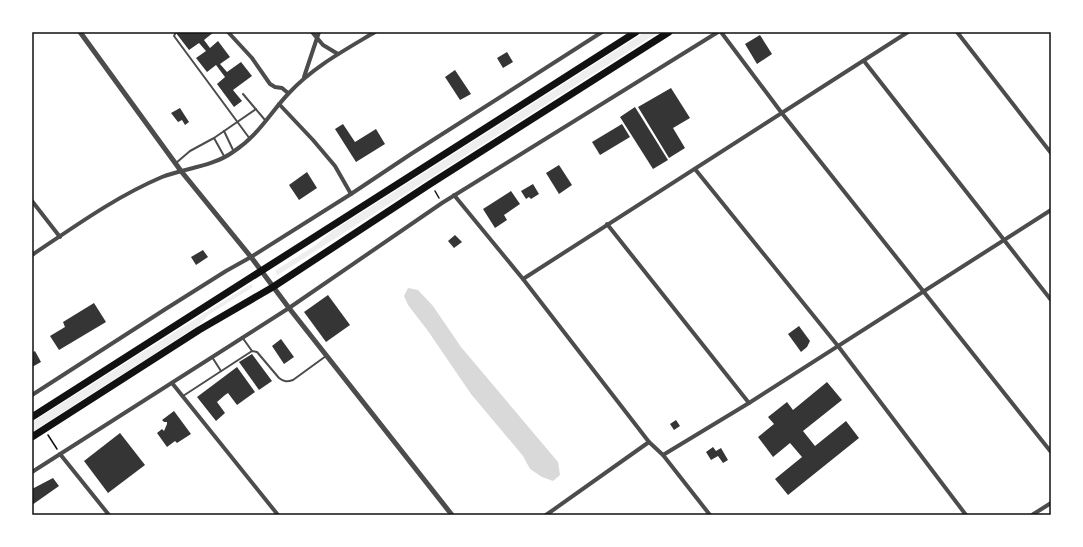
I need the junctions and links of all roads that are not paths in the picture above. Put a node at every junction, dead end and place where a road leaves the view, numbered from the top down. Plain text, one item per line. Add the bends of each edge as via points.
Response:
1 (80, 32) edge
2 (176, 32) edge
3 (228, 32) edge
4 (312, 32) edge
5 (319, 32) edge
6 (376, 32) edge
7 (602, 32) edge
8 (636, 32) edge
9 (669, 32) edge
10 (720, 32) edge
11 (908, 32) edge
12 (957, 32) edge
13 (317, 38) junction
14 (338, 54) junction
15 (864, 61) junction
16 (304, 78) junction
17 (288, 93) junction
18 (243, 94) dead end
19 (279, 104) junction
20 (256, 109) junction
21 (781, 112) junction
22 (266, 121) junction
23 (238, 123) junction
24 (224, 131) junction
25 (214, 138) junction
26 (250, 139) junction
27 (234, 152) junction
28 (1051, 153) edge
29 (224, 157) junction
30 (175, 164) junction
31 (695, 169) junction
32 (181, 171) junction
33 (350, 194) junction
34 (454, 195) junction
35 (32, 201) edge
36 (1051, 210) edge
37 (607, 224) junction
38 (60, 237) junction
39 (1003, 240) junction
40 (32, 255) edge
41 (251, 257) junction
42 (261, 271) junction
43 (523, 279) junction
44 (273, 287) junction
45 (924, 291) junction
46 (1051, 300) edge
47 (289, 308) junction
48 (242, 337) junction
49 (838, 346) junction
50 (252, 351) junction
51 (326, 356) junction
52 (212, 357) junction
53 (221, 371) junction
54 (172, 382) junction
55 (32, 395) edge
56 (183, 396) junction
57 (749, 403) junction
58 (32, 417) edge
59 (32, 437) edge
60 (649, 442) junction
61 (1051, 452) edge
62 (60, 454) junction
63 (663, 455) junction
64 (32, 472) edge
65 (1051, 503) edge
66 (109, 515) edge
67 (278, 515) edge
68 (452, 515) edge
69 (546, 515) edge
70 (710, 515) edge
71 (966, 515) edge
72 (1032, 515) edge

1 - 30 street
2 - 23 lane via 174,36
3 - 17 street via 252,58 270,84
4 - 13 street
5 - 13 street
6 - 14 street
7 - 33 street
8 - 42 main road
9 - 44 main road
10 - 21 street
10 - 34 street
11 - 15 street
12 - 28 street
13 - 14 street
13 - 16 street
14 - 16 street
15 - 21 street
15 - 39 street
16 - 17 street
17 - 19 street
18 - 20 lane
19 - 22 street
19 - 33 street via 334,166
20 - 22 lane
20 - 23 lane
21 - 31 street
21 - 45 street
22 - 26 street
23 - 24 lane
23 - 26 lane
24 - 25 lane
24 - 27 lane
25 - 29 lane
25 - 30 lane via 190,151
26 - 27 street
27 - 29 street
29 - 32 street
30 - 32 street
31 - 37 street
31 - 49 street
32 - 38 street via 162,177 105,207
32 - 41 street
33 - 41 street
34 - 43 street
34 - 47 street
35 - 38 street
36 - 39 street
37 - 43 street
37 - 57 street
38 - 40 street
39 - 45 street
39 - 46 street
41 - 42 street
41 - 55 street
42 - 44 street
42 - 58 main road
43 - 60 street
44 - 47 street
44 - 59 main road via 199,330
45 - 49 street
45 - 61 street
47 - 48 street
47 - 51 street
48 - 50 lane
48 - 52 street
49 - 57 street
49 - 71 street
50 - 51 lane via 257,352 279,378 288,382
50 - 53 lane
51 - 68 street
52 - 53 lane
52 - 54 street
53 - 56 lane
54 - 56 street
54 - 62 street
56 - 67 street
57 - 63 street
60 - 63 street
60 - 69 street
62 - 64 street
62 - 66 street
63 - 70 street
65 - 72 street

